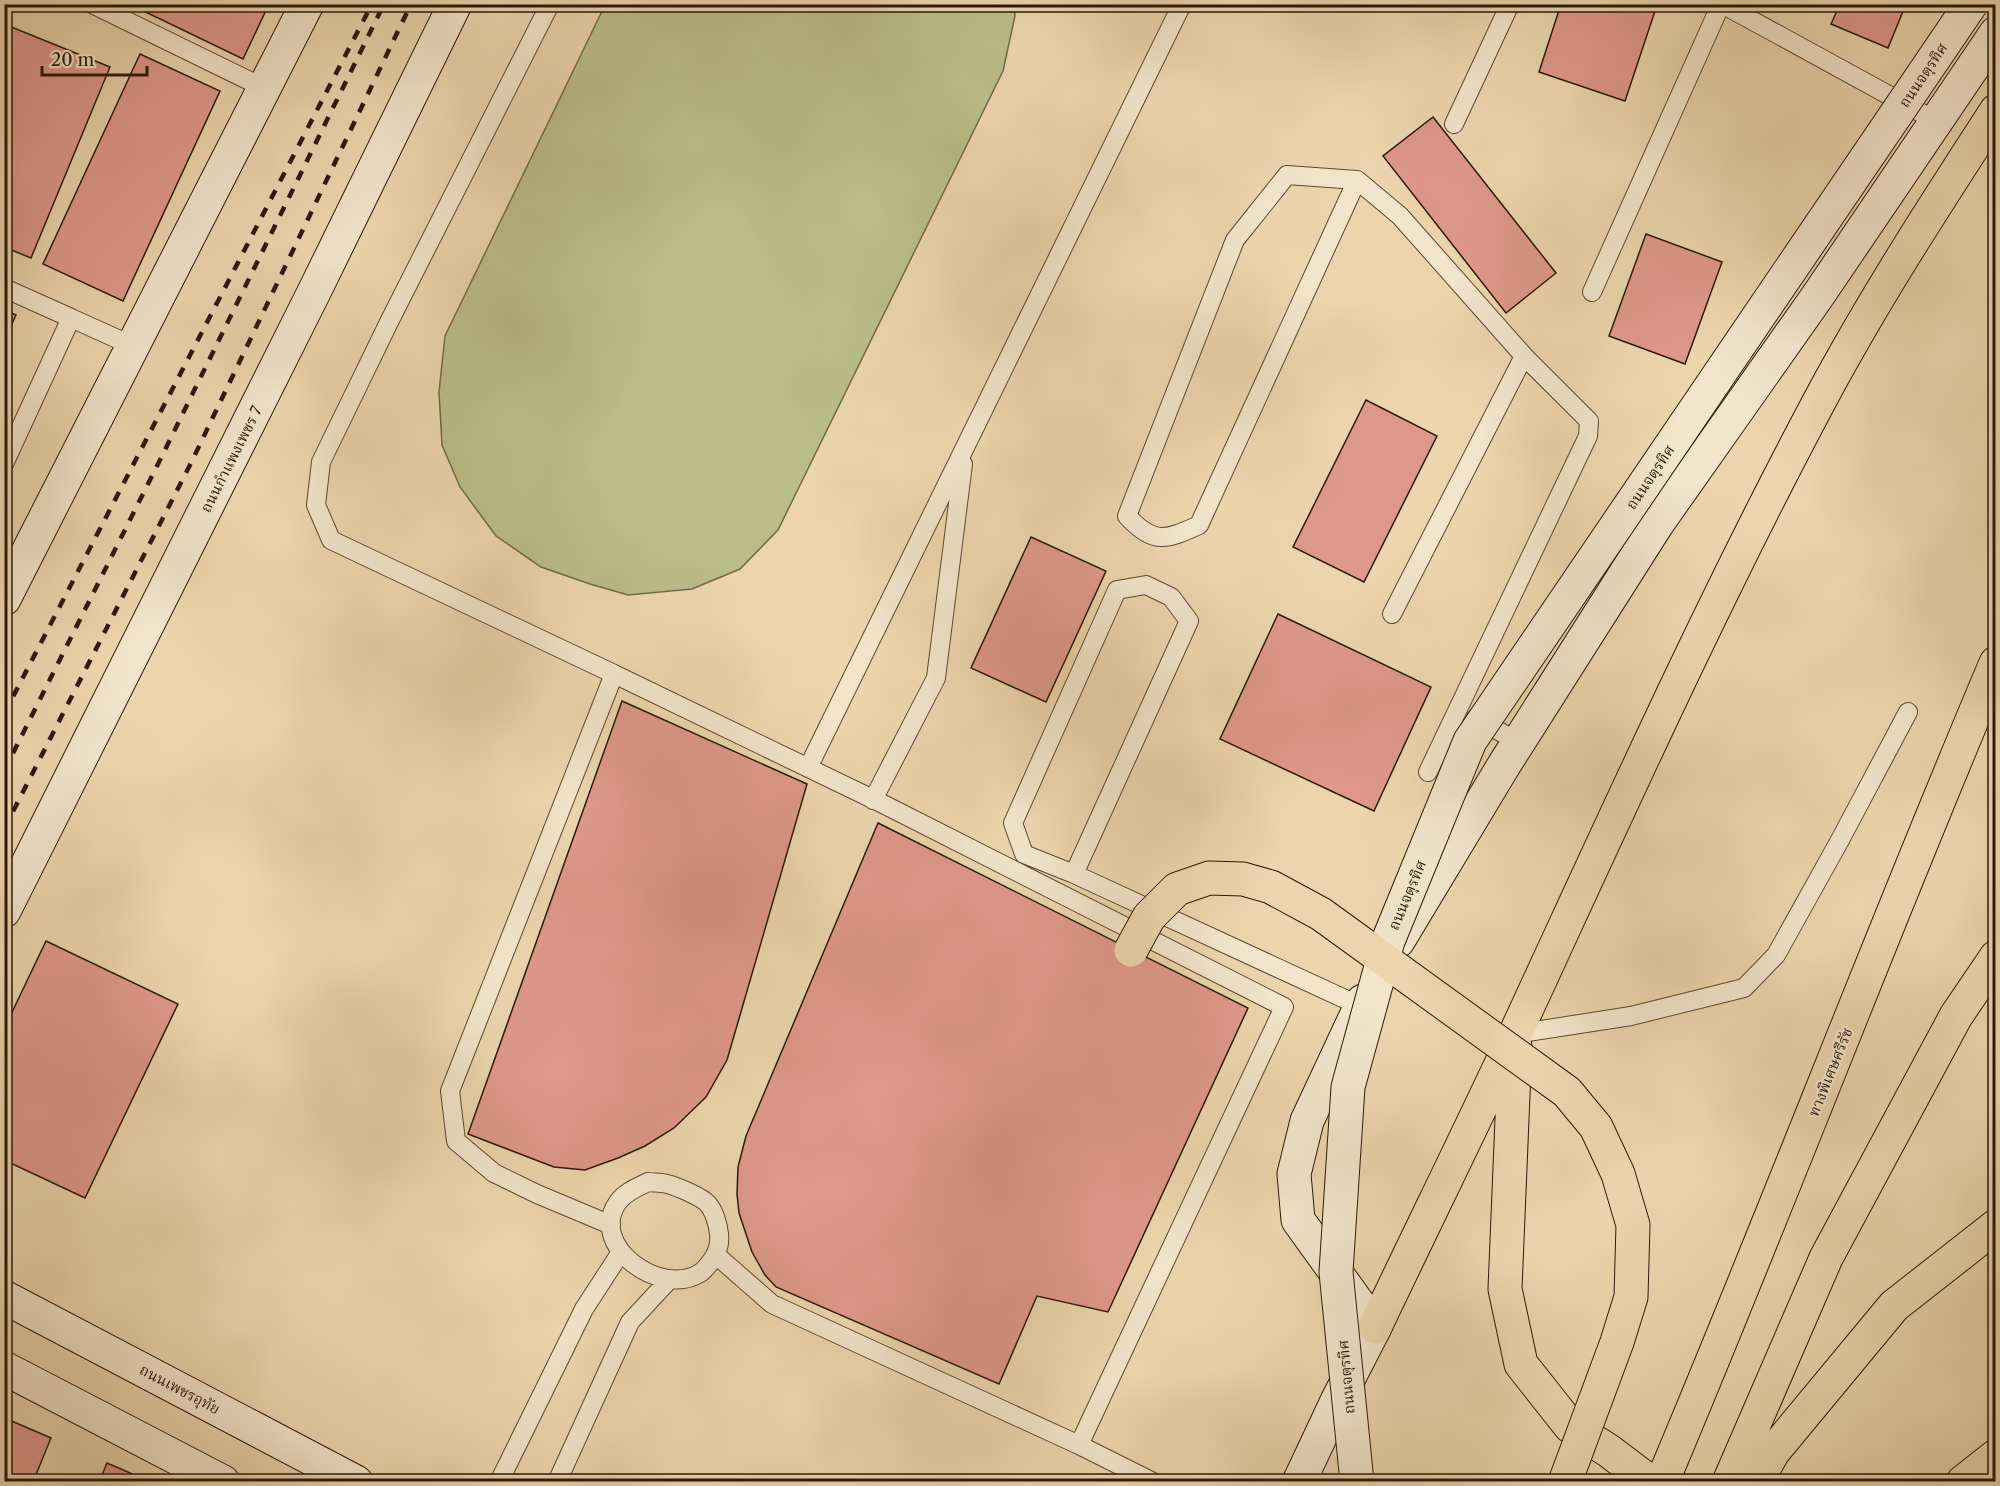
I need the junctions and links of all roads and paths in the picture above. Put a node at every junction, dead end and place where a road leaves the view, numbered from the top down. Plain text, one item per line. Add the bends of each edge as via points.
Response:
1 (92, 4) edge
2 (307, 4) edge
3 (455, 4) edge
4 (550, 4) edge
5 (1182, 4) edge
6 (1510, 4) edge
7 (1721, 4) edge
8 (1971, 4) edge
9 (1995, 33) edge
10 (264, 88) junction
11 (1995, 111) edge
12 (1936, 121) junction
13 (1454, 124) dead end
14 (1358, 180) junction
15 (4, 288) edge
16 (1592, 292) dead end
17 (70, 318) junction
18 (133, 346) junction
19 (1524, 356) junction
20 (965, 448) junction
21 (4, 464) edge
22 (4, 599) edge
23 (1392, 614) dead end
24 (1995, 663) edge
25 (614, 674) junction
26 (1459, 708) junction
27 (1908, 712) dead end
28 (1518, 742) junction
29 (808, 768) junction
30 (1428, 772) dead end
31 (873, 800) junction
32 (1074, 874) junction
33 (4, 911) edge
34 (1131, 950) dead end
35 (1995, 957) edge
36 (1360, 1006) junction
37 (1515, 1034) junction
38 (611, 1225) junction
39 (1995, 1226) edge
40 (621, 1252) junction
41 (716, 1255) junction
42 (669, 1280) junction
43 (4, 1297) edge
44 (1375, 1327) junction
45 (4, 1368) edge
46 (1079, 1445) junction
47 (1995, 1456) edge
48 (223, 1482) edge
49 (356, 1482) edge
50 (499, 1482) edge
51 (557, 1482) edge
52 (1153, 1482) edge
53 (1299, 1482) edge
54 (1357, 1482) edge
55 (1565, 1482) edge
56 (1650, 1482) edge
57 (1662, 1482) edge
58 (1729, 1482) edge
59 (1756, 1482) edge
60 (1963, 1482) edge

1 - 10 lane
2 - 10 main road
3 - 33 main road, ถนนกำแพงเพชร 7
4 - 25 lane via 321,462 316,505 331,540
5 - 20 lane
6 - 13 lane
7 - 12 lane
7 - 16 lane
8 - 54 main road, ถนนจตุรทิศ, bridge via 1470,741 1388,940 1348,1087 1336,1272
9 - 12 main road, ถนนจตุรทิศ
10 - 18 main road
11 - 37 highway via 1920,228 1823,395 1751,533
12 - 28 main road, ถนนจตุรทิศ via 1657,524
14 - 14 lane via 1200,525 1170,538 1142,532 1127,516 1235,240 1287,175
14 - 19 lane via 1400,216
15 - 17 lane
17 - 18 lane
17 - 21 lane
18 - 22 main road
19 - 23 lane
19 - 26 lane via 1589,421 1588,436
20 - 29 lane
20 - 31 lane via 936,678
24 - 57 highway, ทางพิเศษศรีรัช
25 - 29 lane
25 - 38 lane via 450,1090 456,1142 494,1173
26 - 28 lane
26 - 30 lane
27 - 37 lane via 1776,954 1744,988 1631,1016
28 - 36 main road, ถนนจตุรทิศ
29 - 31 lane
31 - 46 lane via 1284,1007
32 - 32 lane via 1190,621 1171,597 1146,585 1117,590 1013,823 1024,854
32 - 36 lane
34 - 55 highway, bridge via 1149,917 1177,889 1209,878 1243,879 1271,887 1320,914 1567,1092 1596,1127 1618,1174 1633,1225 1631,1297
35 - 58 highway via 1956,1016 1826,1258
36 - 44 main road, ถนนจตุรทิศ via 1307,1120 1294,1174 1298,1220
37 - 44 highway
37 - 56 highway via 1505,1289 1521,1364 1570,1426
38 - 40 lane
38 - 41 lane via 618,1202 631,1190 648,1182 666,1183 707,1203 718,1224 720,1240
39 - 59 highway via 1894,1306 1773,1452
40 - 42 lane via 634,1266
40 - 50 lane via 584,1309
41 - 42 lane via 702,1273 686,1280
41 - 46 lane via 772,1304
42 - 51 lane via 630,1322
43 - 49 main road, ถนนเพชรอุทัย
44 - 53 main road
45 - 48 main road
46 - 52 lane
47 - 60 highway

